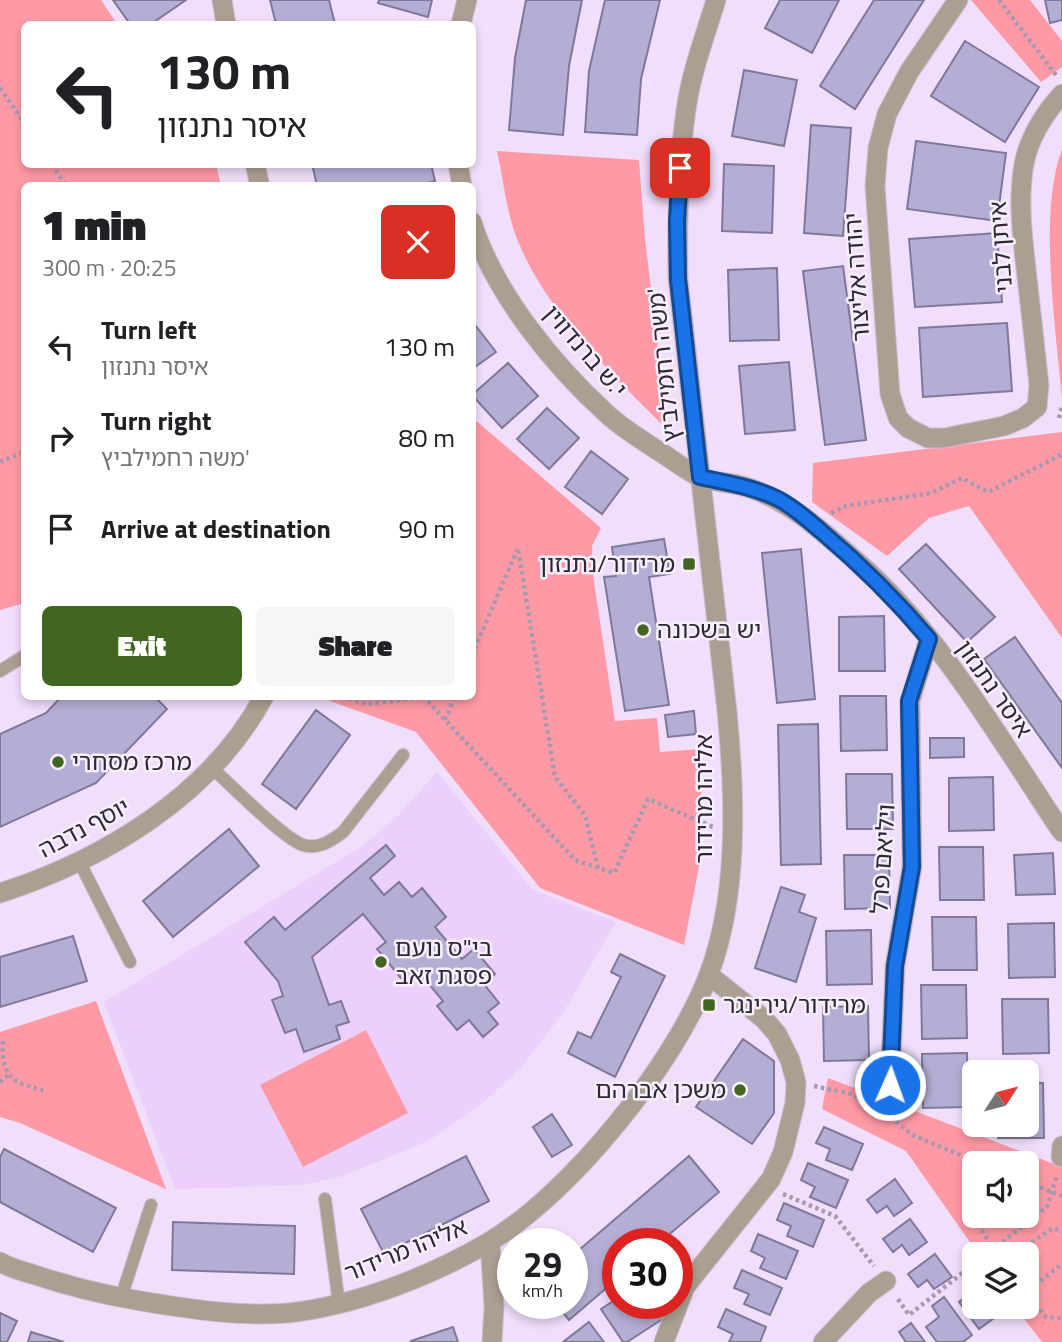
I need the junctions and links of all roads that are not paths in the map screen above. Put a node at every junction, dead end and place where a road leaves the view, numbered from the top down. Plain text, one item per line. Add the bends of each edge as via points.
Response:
1 (222, 0) edge
2 (467, 0) edge
3 (716, 0) edge
4 (958, 0) edge
5 (226, 21) edge
6 (462, 21) edge
7 (1062, 94) edge
8 (476, 232) edge
9 (1037, 407) joint
10 (700, 477) junction
11 (929, 639) junction
12 (21, 658) edge
13 (0, 671) edge
14 (261, 700) edge
15 (403, 755) dead end
16 (212, 768) junction
17 (1062, 832) edge
18 (79, 861) junction
19 (0, 893) edge
20 (130, 962) dead end
21 (709, 975) junction
22 (890, 1085) dead end
23 (325, 1199) dead end
24 (151, 1205) dead end
25 (490, 1242) junction
26 (0, 1262) edge
27 (886, 1281) road end
28 (121, 1298) junction
29 (340, 1304) junction
30 (492, 1342) edge
31 (664, 1342) edge
32 (823, 1342) edge

1 - 5 street
2 - 6 street
3 - 10 street, משה רחמילביץ' via 686,108 677,221 678,279
4 - 9 street, יהודה אליצור via 909,72 887,114 878,148 875,186 890,394 898,418 928,438 1004,426
7 - 9 street, איתן לבני via 1034,135 1023,168 1023,240 1039,385
8 - 10 street, י.ש ברנדווין via 511,300 565,370 643,442
10 - 11 street, איסר נתנזון via 745,486 779,500 812,523 865,569
10 - 21 street, אליהו מרידור via 731,759 733,836 722,929
11 - 17 street, איסר נתנזון
11 - 22 street, ויליאם פרל via 909,701 912,867 895,966
12 - 13 lane
14 - 16 street, יוסף נדבה
15 - 16 lane via 343,832 318,846 288,836
16 - 18 street, יוסף נדבה via 147,822
18 - 19 street, יוסף נדבה
18 - 20 lane
21 - 25 street, אליהו מרידור via 680,1035 598,1145 544,1201
21 - 31 street via 777,1034 796,1082 795,1103 783,1152 766,1187 685,1287
23 - 29 lane
24 - 28 lane
25 - 29 street, אליהו מרידור via 436,1269
25 - 30 street
26 - 28 street, אליהו מרידור via 64,1285
27 - 32 street
28 - 29 street, אליהו מרידור via 248,1313 287,1313

